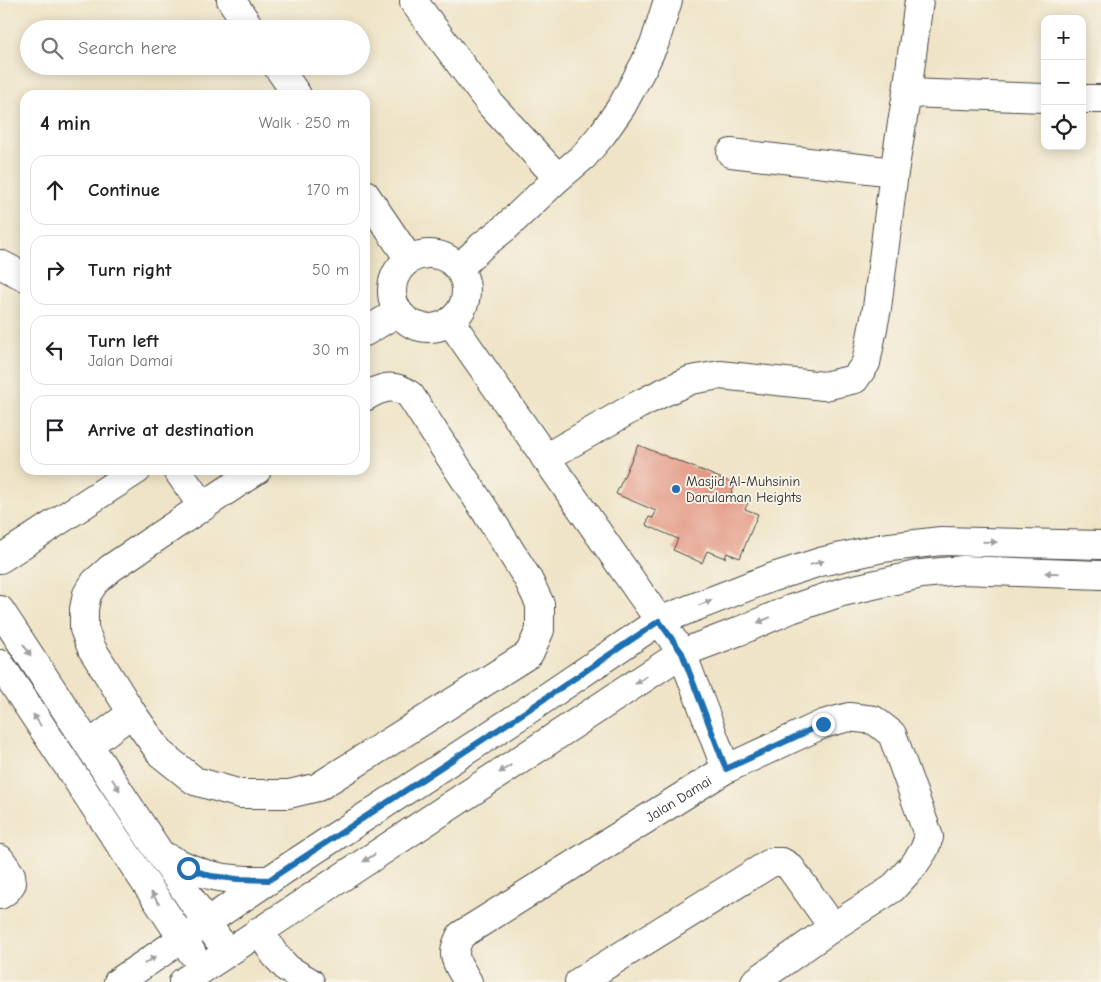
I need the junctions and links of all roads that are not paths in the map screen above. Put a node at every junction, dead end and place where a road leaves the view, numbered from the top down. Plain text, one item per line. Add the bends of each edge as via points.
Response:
1 (231, 0) edge
2 (668, 0) edge
3 (919, 0) edge
4 (414, 2) dead end
5 (245, 20) edge
6 (284, 75) edge
7 (294, 90) edge
8 (907, 93) junction
9 (1041, 98) edge
10 (1086, 99) edge
11 (1101, 99) edge
12 (731, 154) dead end
13 (894, 172) junction
14 (558, 178) junction
15 (370, 201) edge
16 (409, 259) junction
17 (0, 264) edge
18 (459, 268) junction
19 (20, 274) edge
20 (398, 312) junction
21 (450, 321) junction
22 (370, 329) edge
23 (370, 393) edge
24 (545, 458) junction
25 (129, 475) edge
26 (181, 475) edge
27 (240, 475) edge
28 (226, 479) edge
29 (203, 507) junction
30 (1101, 545) edge
31 (0, 559) edge
32 (1101, 574) edge
33 (0, 610) edge
34 (659, 621) junction
35 (682, 653) junction
36 (0, 664) edge
37 (132, 713) junction
38 (89, 744) junction
39 (726, 769) junction
40 (161, 855) junction
41 (0, 859) edge
42 (269, 880) junction
43 (0, 895) edge
44 (207, 923) junction
45 (833, 927) junction
46 (259, 931) junction
47 (182, 938) junction
48 (227, 953) junction
49 (193, 975) edge
50 (118, 982) edge
51 (310, 982) edge
52 (468, 982) edge
53 (579, 982) edge
54 (754, 982) edge

1 - 5 street
2 - 14 street via 652,49 622,106 584,156
3 - 8 street
4 - 14 street via 491,105
6 - 7 street
8 - 9 street
8 - 13 street
10 - 11 street
12 - 13 street
13 - 24 street via 877,308 866,363 855,379 824,386 720,375 691,380
14 - 18 street
15 - 16 street
16 - 18 street via 430,253 441,255
16 - 20 street via 400,267 391,289
17 - 19 street
18 - 21 street via 464,278 465,302
20 - 21 street via 406,320 422,327 440,326
20 - 22 street
21 - 24 street
23 - 37 street via 384,387 403,390 410,395 528,579 540,604 540,630 529,654 318,787 289,794 241,794 195,781 162,754
24 - 34 street
25 - 31 street
26 - 29 street
27 - 28 street
28 - 29 street
29 - 37 street via 111,568 94,582 87,594 84,629 92,649
34 -> 30 street via 770,578 820,562 882,548 941,541
32 -> 35 street via 963,570 921,574 842,592
33 -> 38 street
34 - 35 street
34 - 42 street
35 - 39 street
35 -> 46 street
47 -> 36 street
37 - 38 street
38 -> 40 street
39 - 45 street, Jalan Damai via 823,724 849,717 874,720 892,734 928,837 914,865 892,889
39 - 52 street, Jalan Damai via 461,935 455,946 455,959
40 - 42 street via 211,876
40 - 44 street
41 - 43 street via 12,882
42 - 44 street
44 - 47 street
44 - 48 street
45 - 53 street via 790,867 782,862 772,862
45 - 54 street, Jalan Damai
46 - 48 street
46 - 51 street via 288,969
47 - 49 street
50 -> 47 street
48 - 49 street

